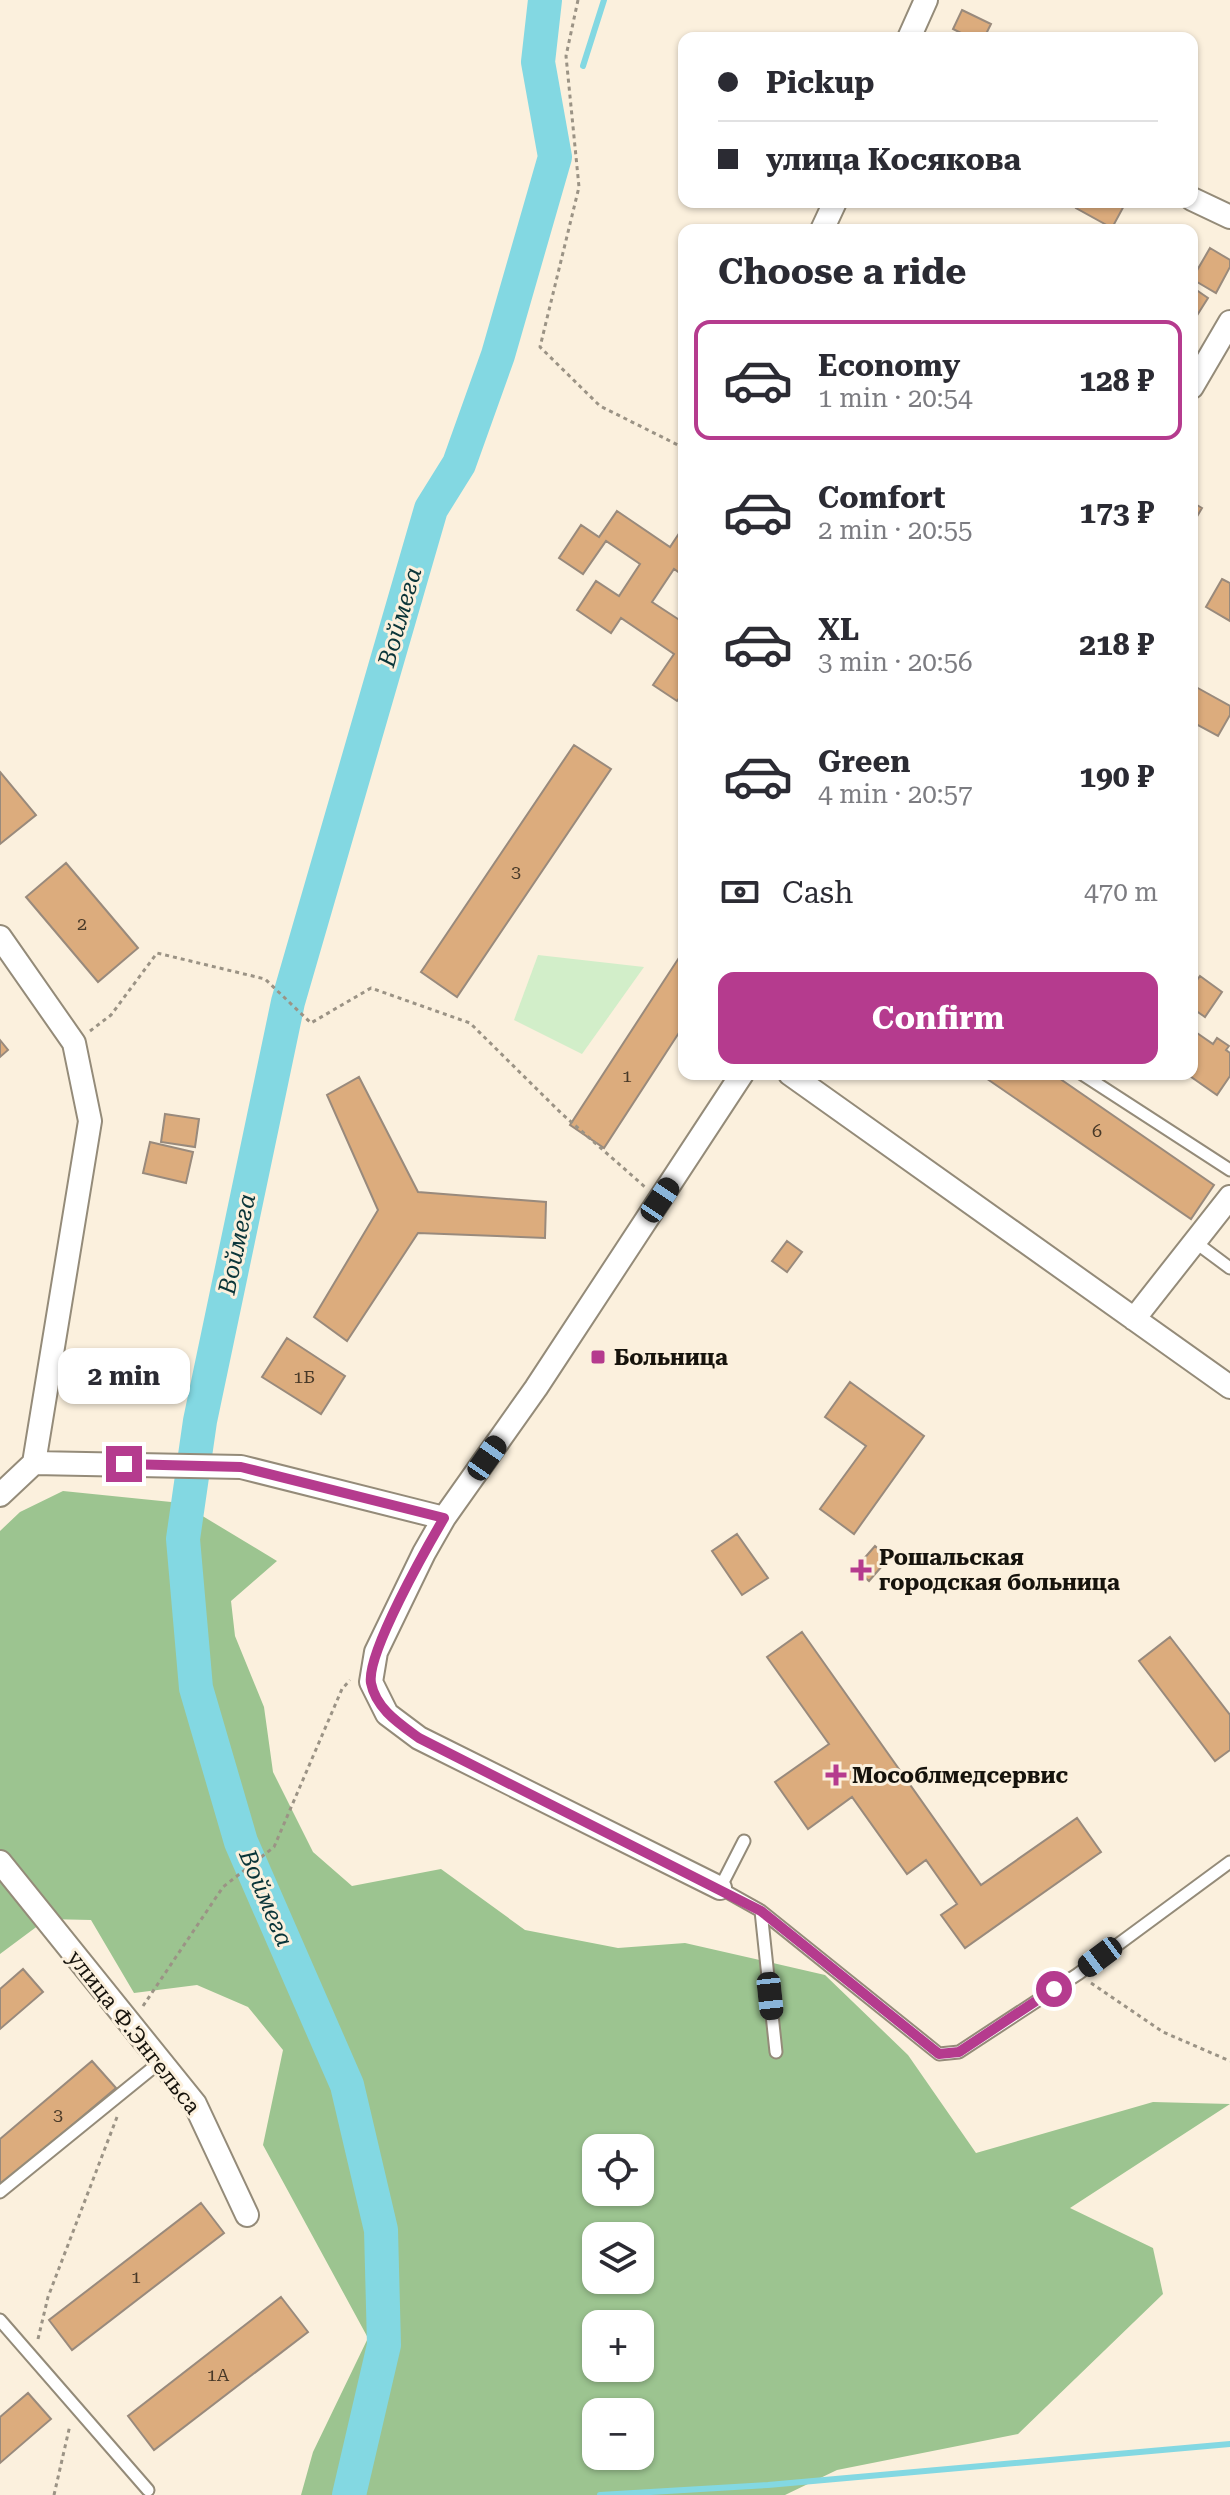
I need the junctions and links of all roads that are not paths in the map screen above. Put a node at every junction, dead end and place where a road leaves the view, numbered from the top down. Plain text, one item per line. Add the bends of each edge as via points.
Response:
1 (926, 0) edge
2 (912, 32) edge
3 (1198, 202) edge
4 (1230, 217) edge
5 (1230, 322) edge
6 (1198, 377) edge
7 (0, 937) edge
8 (738, 1080) edge
9 (798, 1080) edge
10 (1091, 1080) edge
11 (1230, 1170) edge
12 (1230, 1197) edge
13 (1195, 1242) junction
14 (1230, 1268) edge
15 (1134, 1319) junction
16 (1230, 1387) edge
17 (34, 1463) junction
18 (0, 1495) edge
19 (444, 1518) junction
20 (744, 1841) dead end
21 (0, 1862) edge
22 (1230, 1862) edge
23 (720, 1888) junction
24 (761, 1911) junction
25 (776, 2052) dead end
26 (160, 2062) junction
27 (0, 2192) edge
28 (247, 2215) dead end
29 (0, 2320) edge
30 (148, 2490) dead end

1 - 2 street
3 - 4 street
5 - 6 street
7 - 17 street via 74,1043 90,1121
8 - 19 street
9 - 15 street
10 - 11 lane
12 - 13 street
13 - 14 lane
13 - 15 street
15 - 16 street
17 - 18 street
17 - 19 street via 241,1467
19 - 23 street via 376,1652 371,1682 387,1714 419,1738
20 - 23 lane
21 - 26 street, улица Ф.Энгельса
22 - 24 lane via 1078,1974 959,2052 939,2054
23 - 24 lane
24 - 25 lane
26 - 27 lane
26 - 28 street, улица Ф.Энгельса via 195,2104
29 - 30 lane

